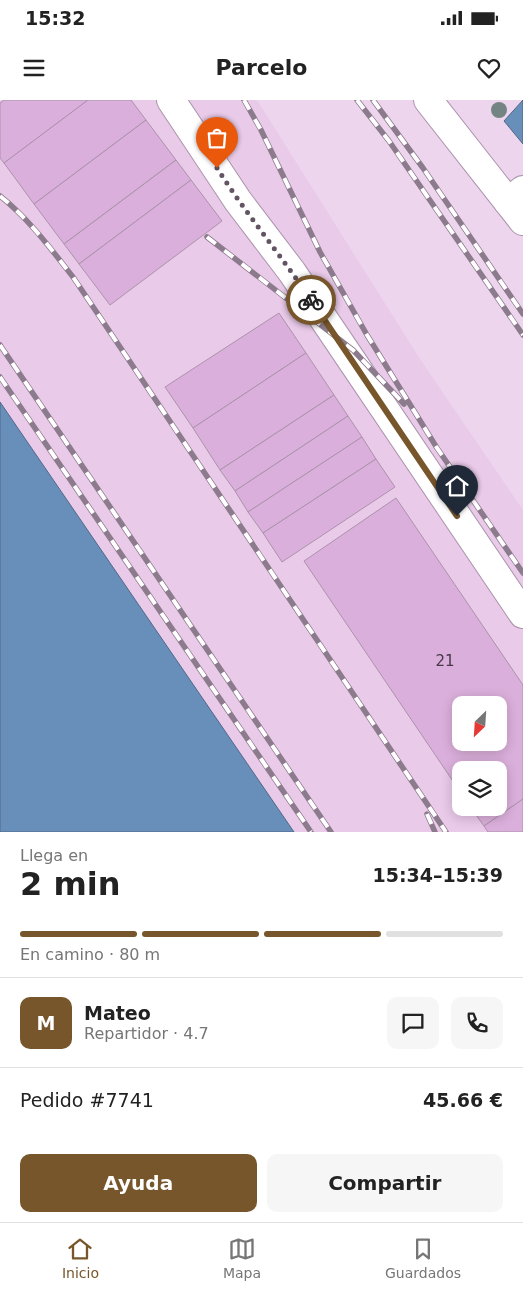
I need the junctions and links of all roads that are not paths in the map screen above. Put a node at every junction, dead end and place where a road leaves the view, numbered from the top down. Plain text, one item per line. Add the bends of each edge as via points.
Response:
1 (171, 100) edge
2 (428, 100) edge
3 (518, 204) edge
4 (523, 614) edge

1 - 4 main road via 238,200 292,272
2 - 3 main road

